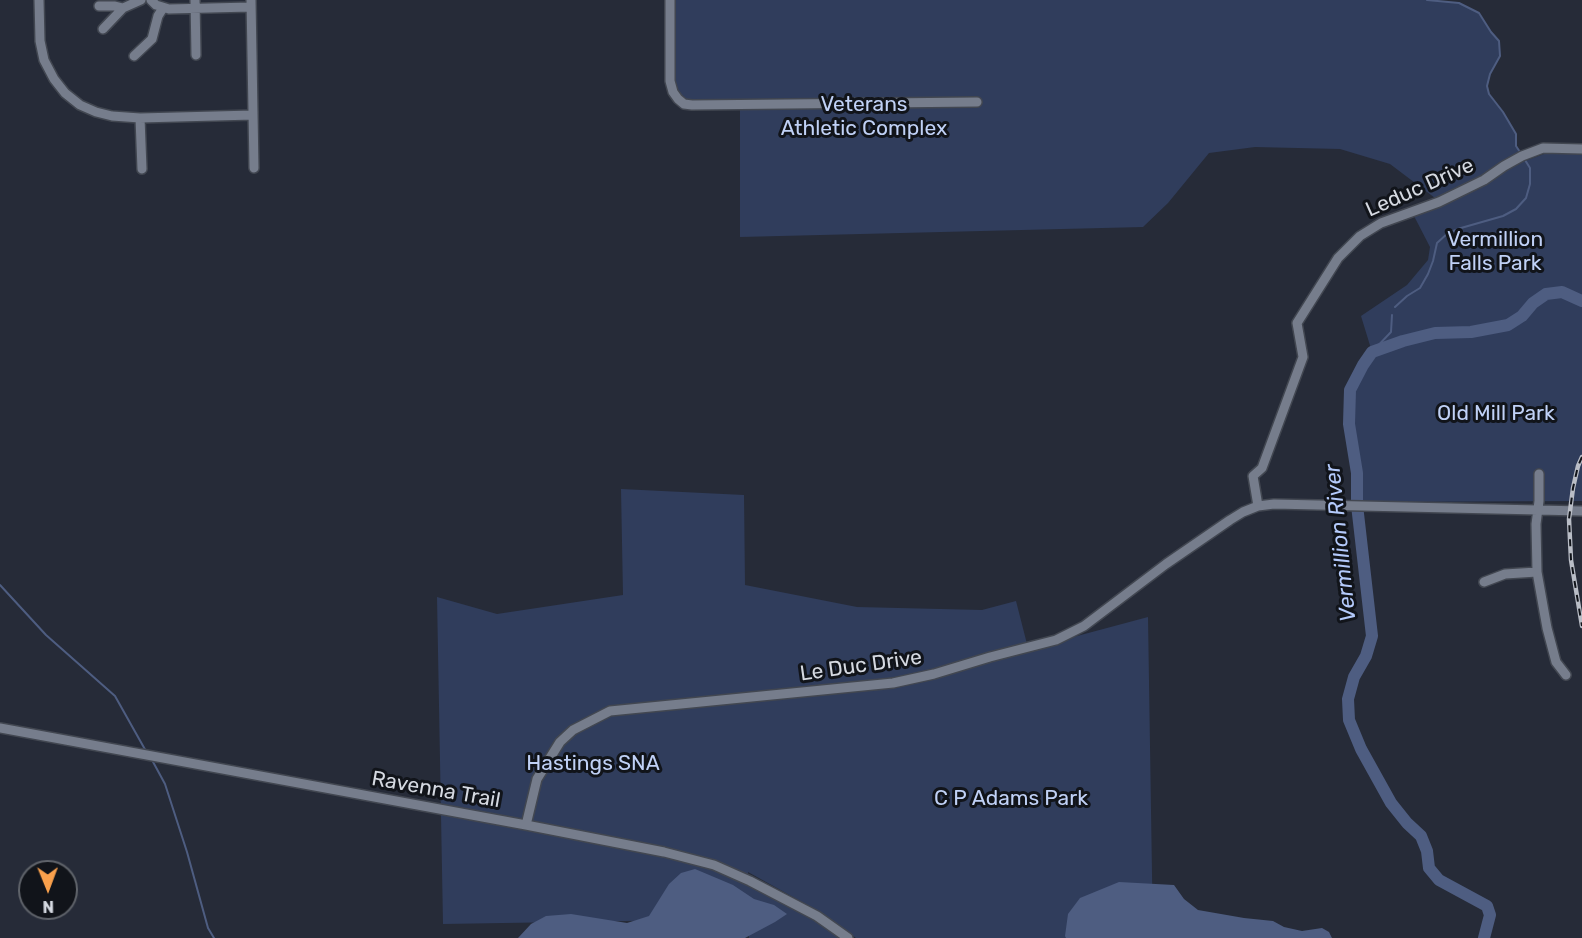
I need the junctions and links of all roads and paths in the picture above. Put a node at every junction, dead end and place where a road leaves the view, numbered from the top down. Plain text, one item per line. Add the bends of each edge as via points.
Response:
1 (39, 0) edge
2 (141, 0) edge
3 (151, 0) edge
4 (670, 0) edge
5 (251, 3) edge
6 (195, 4) edge
7 (99, 6) dead end
8 (123, 8) junction
9 (163, 8) junction
10 (103, 29) dead end
11 (134, 56) dead end
12 (196, 56) dead end
13 (977, 102) dead end
14 (253, 115) junction
15 (140, 118) junction
16 (1579, 149) edge
17 (254, 168) dead end
18 (142, 169) dead end
19 (1539, 474) dead end
20 (1258, 506) junction
21 (1537, 510) junction
22 (1582, 511) edge
23 (1537, 572) junction
24 (1484, 582) dead end
25 (1566, 675) dead end
26 (0, 728) edge
27 (526, 825) junction
28 (848, 938) edge

1 - 15 street via 44,60 65,93 96,112
2 - 8 street
3 - 9 street
4 - 13 street via 670,81 673,92 684,104
5 - 6 street
5 - 14 street
6 - 9 street
6 - 12 street
7 - 8 street
8 - 10 street
9 - 11 street via 152,39
14 - 15 street
14 - 17 street
15 - 18 street
16 - 20 street, Leduc Drive via 1543,148 1522,156 1440,202 1381,223 1360,236 1338,258 1297,323 1303,357 1262,468 1252,476
19 - 21 street
20 - 21 street
20 - 27 street, Le Duc Drive via 1166,564 1084,626 1056,640 893,683 610,711 573,730 560,742 537,779
21 - 22 street
21 - 23 street
23 - 24 street via 1505,574
23 - 25 street via 1556,662
26 - 27 street, Ravenna Trail
27 - 28 street, Ravenna Trail via 664,852 714,866 817,915

